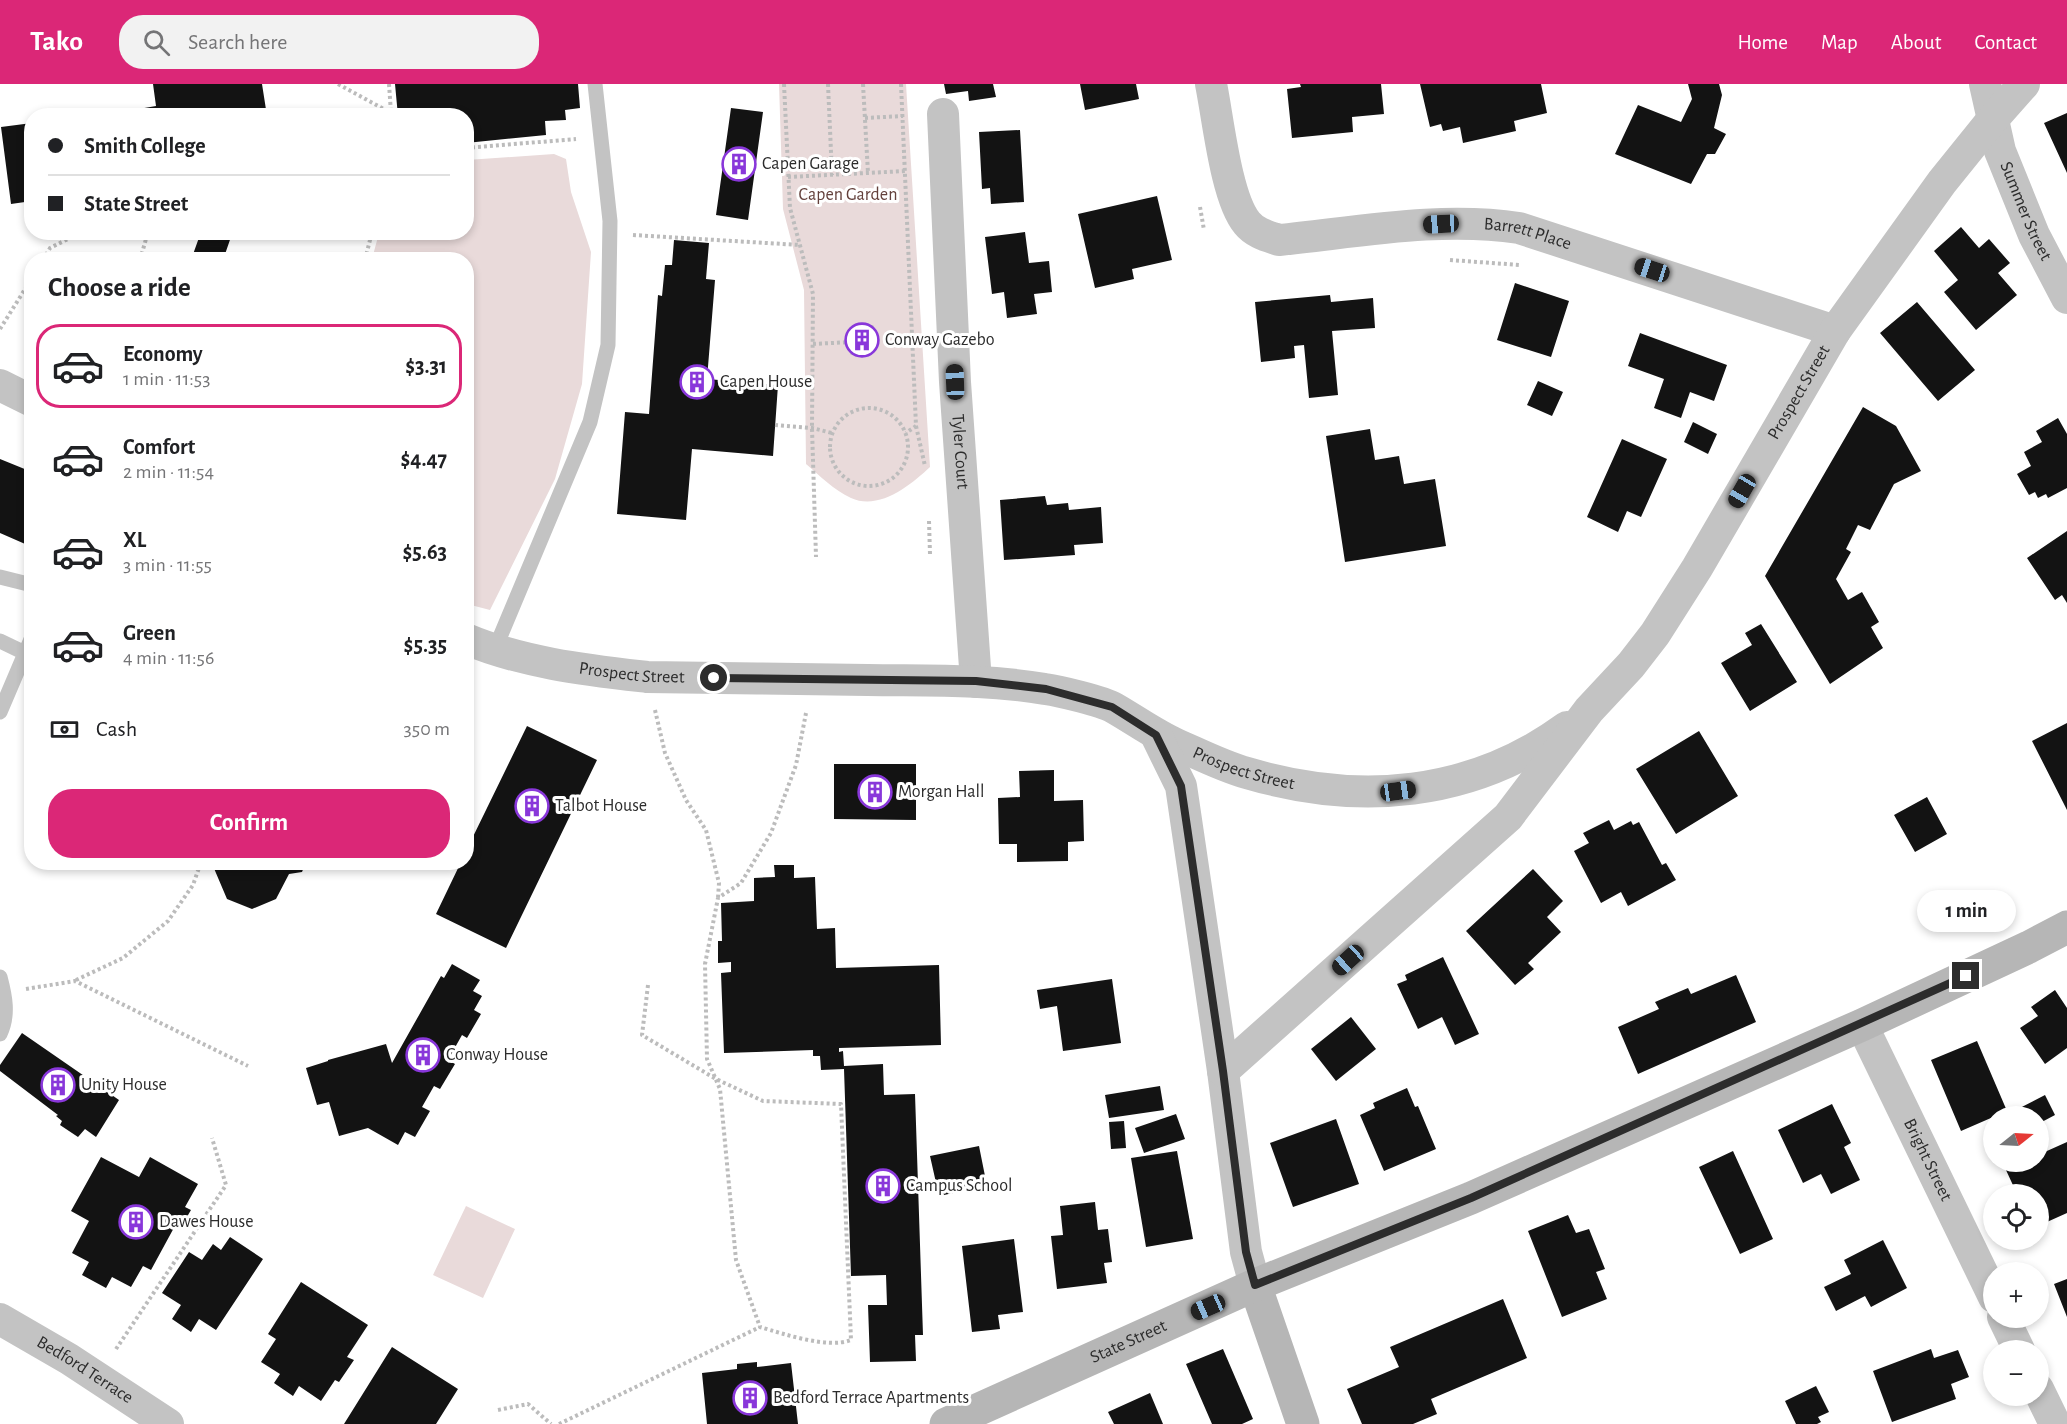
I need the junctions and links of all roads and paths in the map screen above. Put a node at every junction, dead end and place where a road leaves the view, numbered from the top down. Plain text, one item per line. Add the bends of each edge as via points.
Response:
1 (338, 84) edge
2 (389, 84) edge
3 (595, 84) edge
4 (783, 84) edge
5 (828, 84) edge
6 (863, 84) edge
7 (901, 84) edge
8 (1211, 84) edge
9 (1985, 84) edge
10 (2024, 84) edge
11 (380, 108) edge
12 (391, 108) edge
13 (943, 114) dead end
14 (903, 116) junction
15 (865, 118) junction
16 (1992, 120) junction
17 (600, 137) junction
18 (474, 147) edge
19 (906, 171) junction
20 (868, 173) junction
21 (832, 175) junction
22 (788, 177) junction
23 (610, 233) junction
24 (66, 240) edge
25 (800, 245) junction
26 (48, 252) edge
27 (1444, 259) dead end
28 (1529, 266) dead end
29 (24, 291) edge
30 (2067, 298) edge
31 (0, 329) edge
32 (1836, 331) junction
33 (851, 342) junction
34 (813, 344) junction
35 (0, 385) edge
36 (24, 397) edge
37 (776, 425) dead end
38 (916, 426) junction
39 (812, 428) junction
40 (832, 433) junction
41 (906, 433) junction
42 (928, 477) dead end
43 (929, 510) dead end
44 (930, 554) dead end
45 (816, 558) dead end
46 (0, 577) edge
47 (24, 583) edge
48 (0, 641) edge
49 (481, 644) edge
50 (24, 653) edge
51 (24, 655) edge
52 (976, 681) junction
53 (807, 706) dead end
54 (655, 709) dead end
55 (1589, 710) junction
56 (0, 712) edge
57 (1156, 735) junction
58 (198, 870) edge
59 (718, 898) junction
60 (2067, 927) edge
61 (0, 977) edge
62 (75, 981) junction
63 (648, 986) dead end
64 (4, 993) junction
65 (1862, 1025) junction
66 (0, 1034) edge
67 (248, 1066) dead end
68 (1223, 1071) junction
69 (716, 1079) junction
70 (212, 1138) dead end
71 (1983, 1273) edge
72 (1255, 1285) junction
73 (0, 1319) edge
74 (760, 1327) junction
75 (116, 1349) dead end
76 (2046, 1406) edge
77 (498, 1410) dead end
78 (168, 1424) edge
79 (551, 1424) edge
80 (559, 1424) edge
81 (946, 1424) edge
82 (1303, 1424) edge
83 (2055, 1424) edge

1 - 11 path
2 - 12 path
3 - 17 lane
4 - 22 path
5 - 21 path
6 - 15 path
7 - 14 path
8 - 32 street, Barrett Place via 1231,188 1247,224 1259,234 1279,240 1425,225 1474,223 1519,228
9 - 16 street, Summer Street
10 - 16 street, Prospect Street
13 - 52 street, Tyler Court via 955,382
14 - 15 path
14 - 19 path
15 - 20 path
16 - 30 street, Summer Street via 2000,151 2034,235
16 - 32 street, Prospect Street via 1942,182
17 - 18 path
17 - 23 lane
19 - 20 path
19 - 38 path
20 - 21 path
21 - 22 path
22 - 25 path via 790,208
23 - 25 path
23 - 49 lane via 608,345 590,422
24 - 26 path
25 - 34 path via 813,294
27 - 28 path
29 - 31 path
32 - 55 street, Prospect Street via 1655,634
33 - 33 path via 852,353 874,352 872,327 850,329
33 - 34 path
34 - 39 path
35 - 36 street
37 - 39 path
38 - 41 path
38 - 42 path
39 - 40 path
39 - 45 path
40 - 41 path via 843,418 861,408 884,410 897,419
40 - 41 path via 834,467 843,478 859,486 888,483 903,469 909,452
43 - 44 path
46 - 47 lane
48 - 50 lane
49 - 52 street, Prospect Street via 574,668 647,677
51 - 56 lane
52 - 57 street, Prospect Street via 1046,689 1112,707
53 - 59 path via 795,765 771,833 741,883
54 - 59 path via 665,753 686,800 706,830 719,883
55 - 57 street, Prospect Street via 1512,760 1457,781 1428,788 1368,793 1276,781 1217,762
55 - 68 street, Prospect Street via 1508,817
57 - 68 street via 1181,786
58 - 62 path via 193,885 168,921 123,958
59 - 69 path via 705,964 707,1059
60 - 65 main road, State Street
61 - 64 lane
62 - 64 path
62 - 67 path
63 - 69 path via 642,1035
64 - 66 lane via 5,1023
65 - 71 street, Bright Street
65 - 72 main road, State Street via 1471,1198
68 - 72 street via 1246,1252
69 - 74 path via 736,1260
69 - 74 path via 764,1101 841,1104 851,1340 841,1344
70 - 75 path via 226,1185
72 - 81 main road, State Street
72 - 82 main road
73 - 78 street, Bedford Terrace
74 - 80 path
76 - 83 street
77 - 79 path via 528,1404

